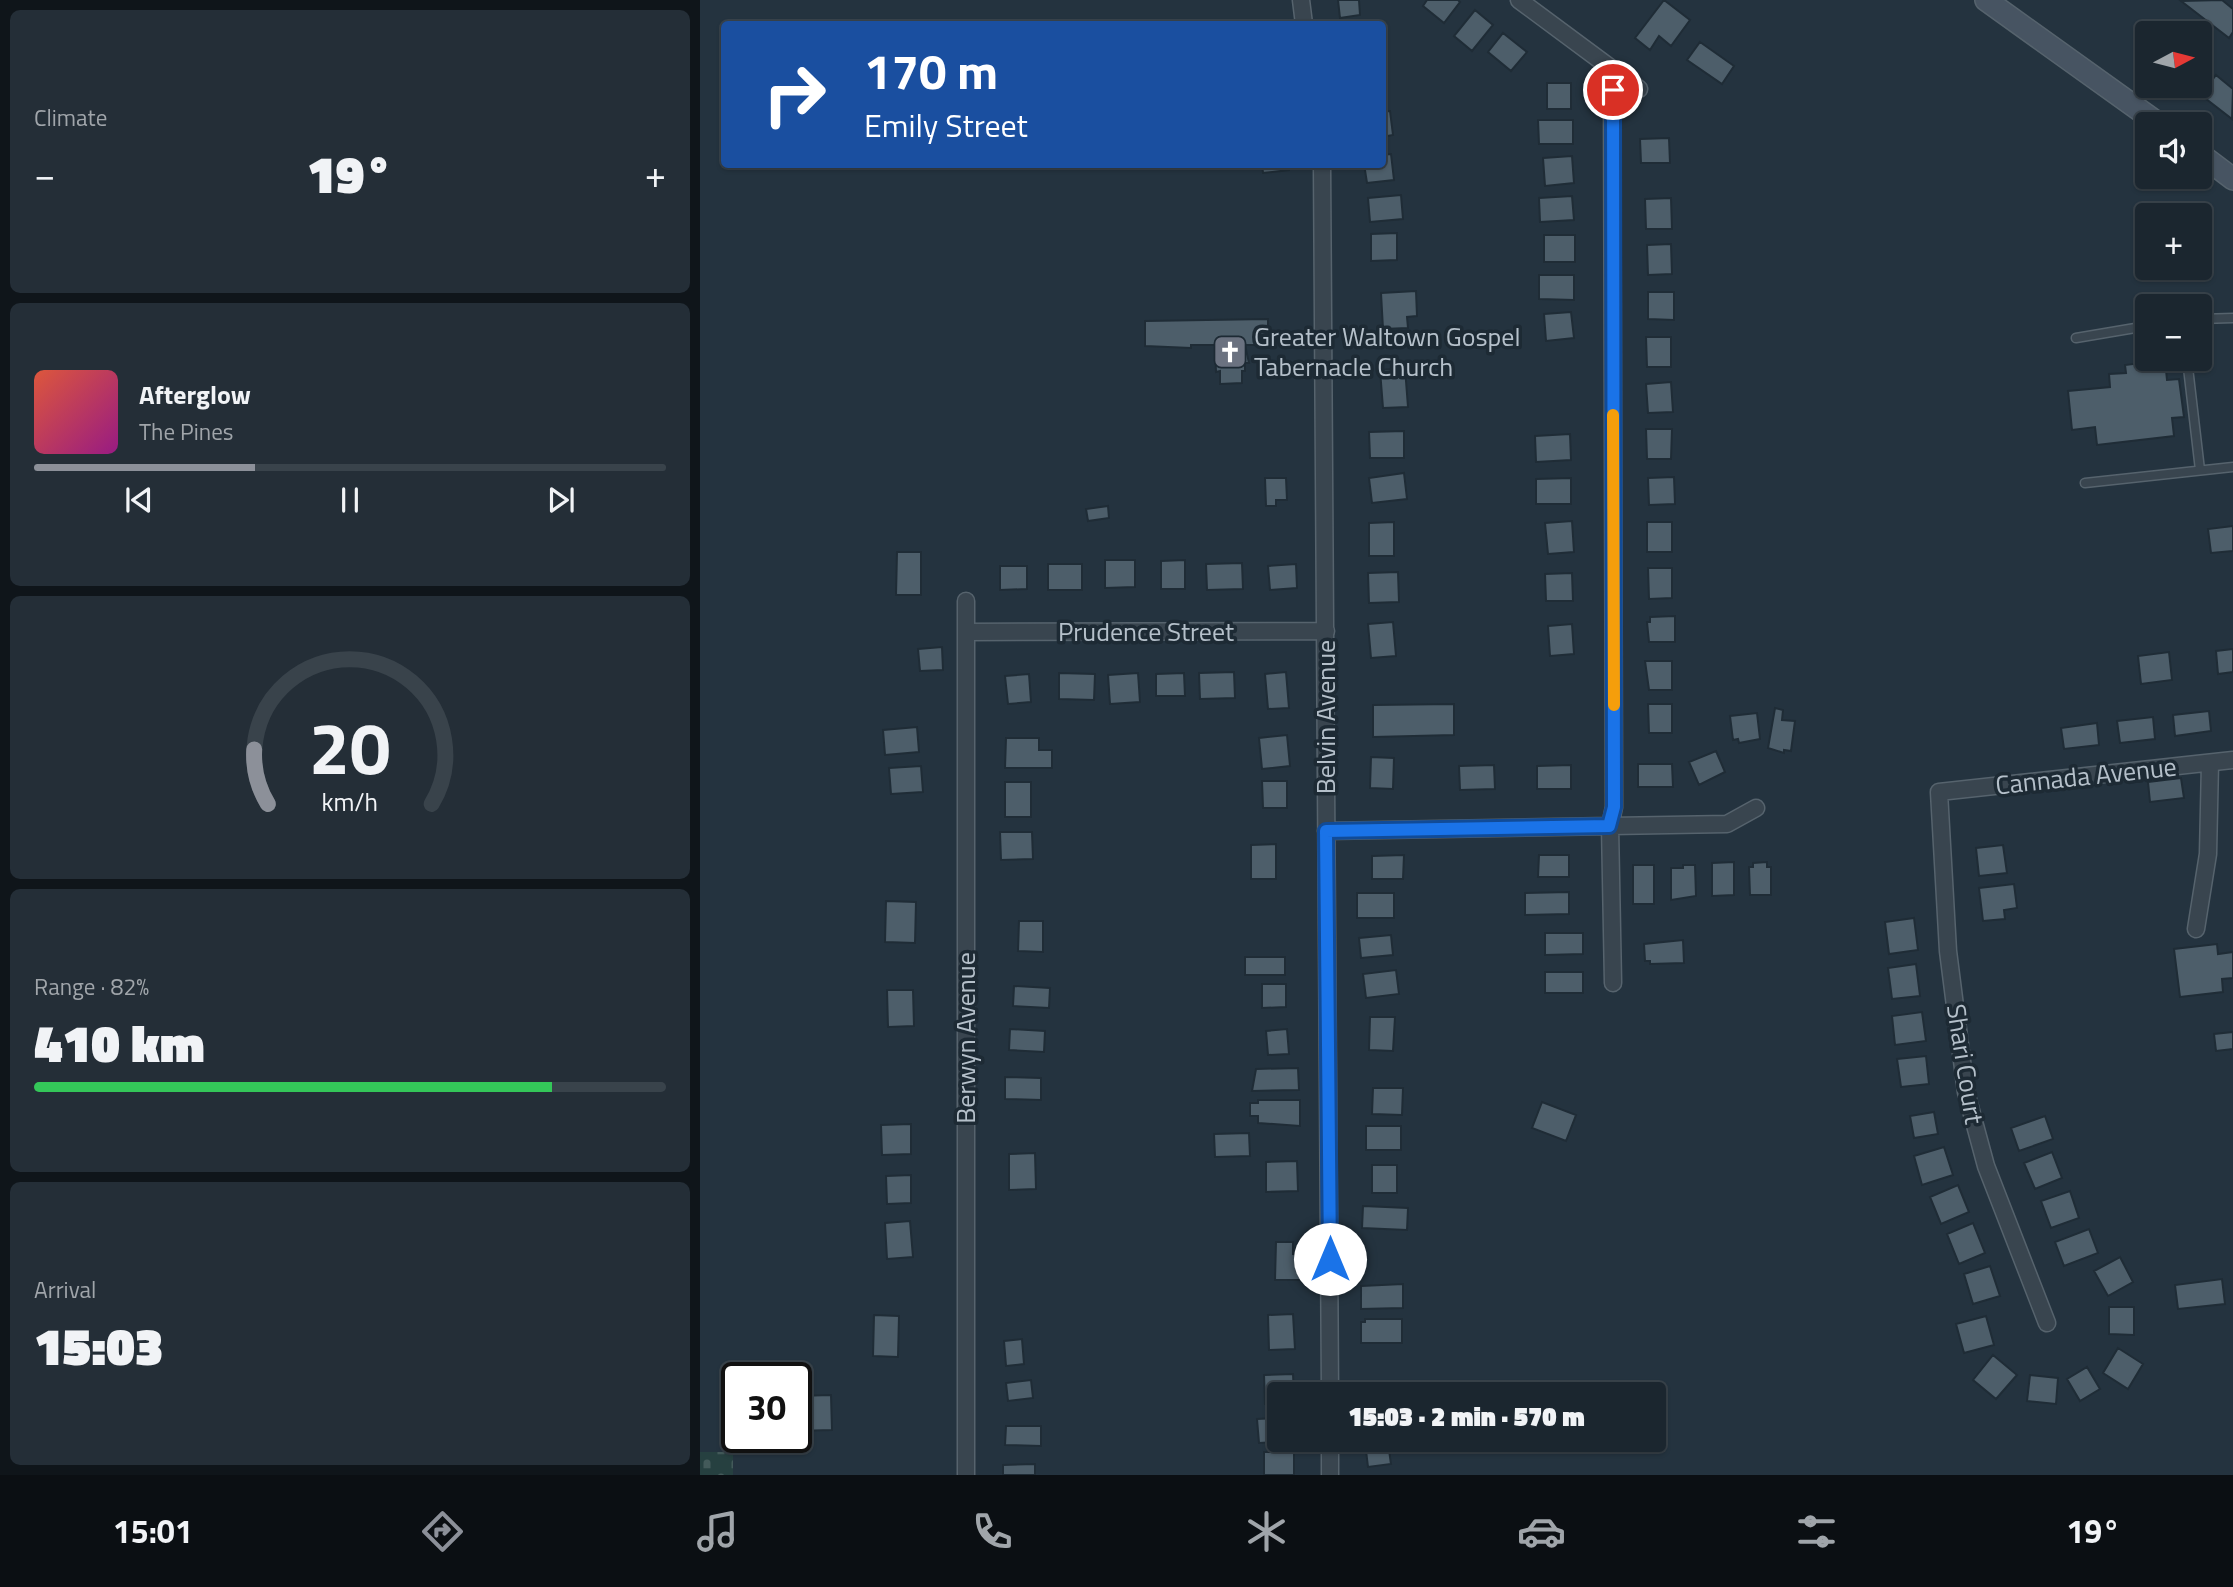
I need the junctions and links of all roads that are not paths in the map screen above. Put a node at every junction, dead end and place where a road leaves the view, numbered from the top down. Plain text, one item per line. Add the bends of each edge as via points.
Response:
1 (1301, 0) edge
2 (1519, 0) edge
3 (1986, 0) edge
4 (1304, 21) edge
5 (1612, 70) junction
6 (1639, 89) dead end
7 (2142, 112) edge
8 (2212, 163) edge
9 (1322, 168) edge
10 (2233, 179) edge
11 (2233, 318) edge
12 (2212, 319) edge
13 (2135, 328) edge
14 (2076, 338) dead end
15 (2188, 371) edge
16 (2233, 467) edge
17 (2200, 470) junction
18 (2085, 483) dead end
19 (966, 601) dead end
20 (1326, 631) junction
21 (966, 632) junction
22 (2233, 760) edge
23 (2210, 763) junction
24 (1939, 792) joint
25 (1756, 808) dead end
26 (1609, 826) junction
27 (1326, 831) junction
28 (2196, 929) dead end
29 (1613, 983) dead end
30 (2047, 1323) dead end
31 (1330, 1382) edge
32 (1330, 1452) edge
33 (966, 1475) edge
34 (1330, 1475) edge

1 - 4 street
2 - 5 street
3 - 7 street
5 - 6 street
5 - 26 street via 1614,807
8 - 10 street
9 - 20 street, Belvin Avenue
11 - 12 lane
13 - 14 lane
15 - 17 lane
16 - 17 lane
17 - 18 lane
19 - 21 street, Berwyn Avenue
20 - 21 street, Prudence Street
20 - 27 street, Belvin Avenue
21 - 33 street, Berwyn Avenue
22 - 23 street, Cannada Avenue
23 - 24 street, Cannada Avenue
23 - 28 street via 2208,854
24 - 30 street, Shari Court via 1948,951 1966,1092 1986,1166
25 - 26 street via 1727,824
26 - 27 street
26 - 29 street
27 - 31 street, Belvin Avenue
32 - 34 street

